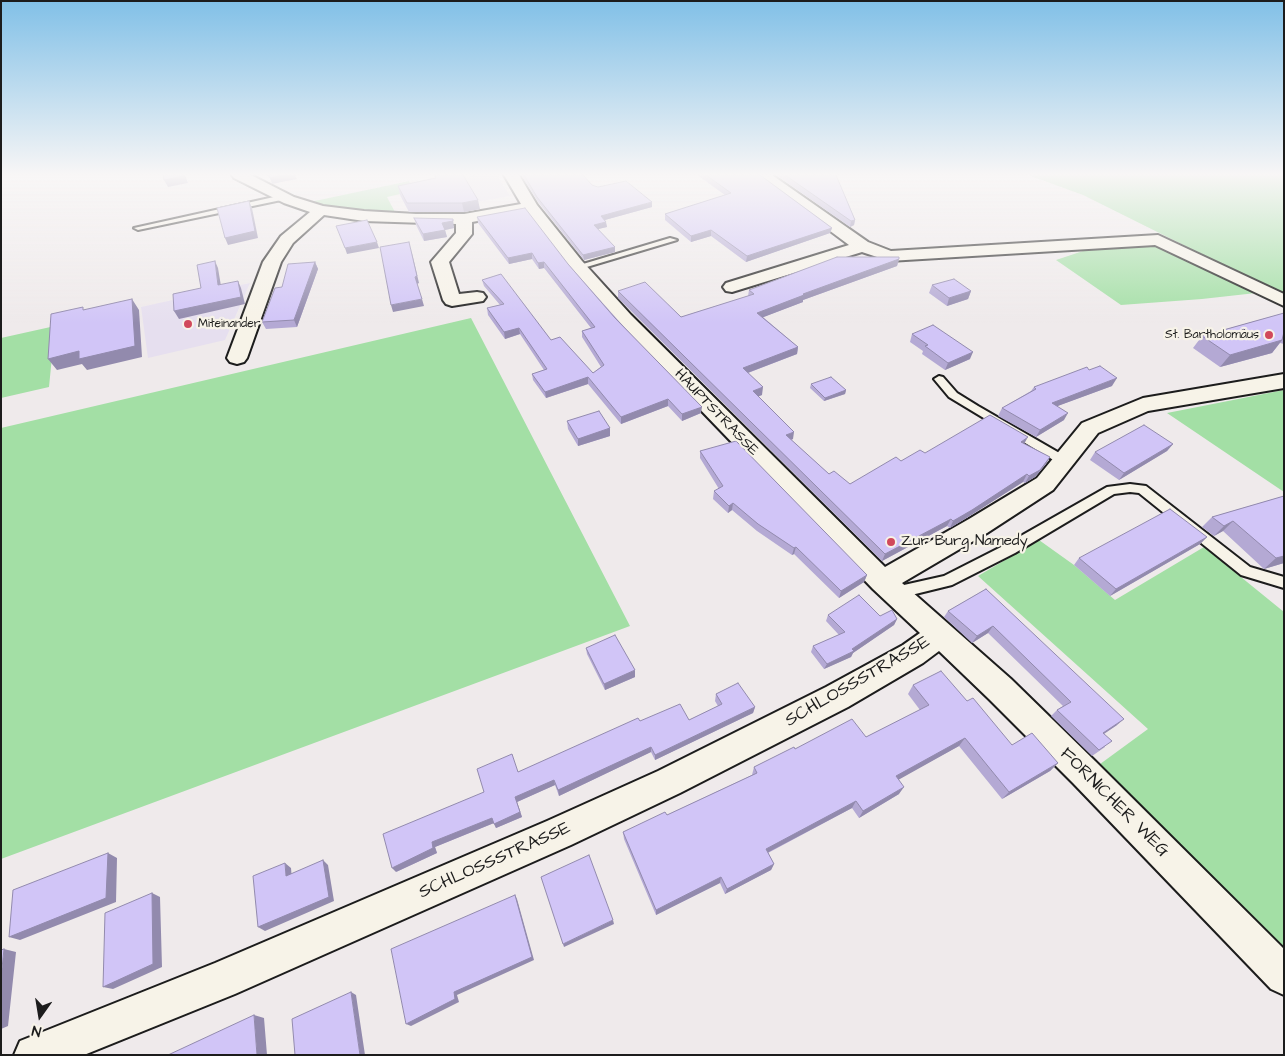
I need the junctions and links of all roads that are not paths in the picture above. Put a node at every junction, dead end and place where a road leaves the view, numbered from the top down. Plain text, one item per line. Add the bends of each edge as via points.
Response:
1 (155, 224) edge
2 (305, 224) edge
3 (464, 224) edge
4 (544, 224) edge
5 (831, 224) edge
6 (138, 228) dead end
7 (673, 240) dead end
8 (862, 246) junction
9 (577, 267) junction
10 (732, 287) dead end
11 (477, 297) dead end
12 (1284, 301) edge
13 (237, 358) dead end
14 (939, 380) dead end
15 (1284, 381) edge
16 (1064, 461) junction
17 (1284, 582) edge
18 (888, 587) junction
19 (940, 634) junction
20 (1284, 976) edge
21 (34, 1055) edge

1 - 6 lane
2 - 13 street via 287,240 272,262
3 - 11 street via 464,234 440,262 452,300
4 - 9 street, HAUPTSTRASSE
5 - 8 street
7 - 9 lane
8 - 10 street
8 - 12 street via 889,256 1158,240
9 - 18 street, HAUPTSTRASSE via 624,319
14 - 16 lane via 953,395 974,409
15 - 16 street via 1143,405 1090,428
16 - 18 street via 1045,484
17 - 18 lane via 1246,571 1142,489 1111,490 1010,549 947,581
18 - 19 street, HAUPTSTRASSE
19 - 20 street, FORNICHER WEG via 1084,772
19 - 21 street, SCHLOSSSTRASSE via 913,654 837,698 669,782 229,977

